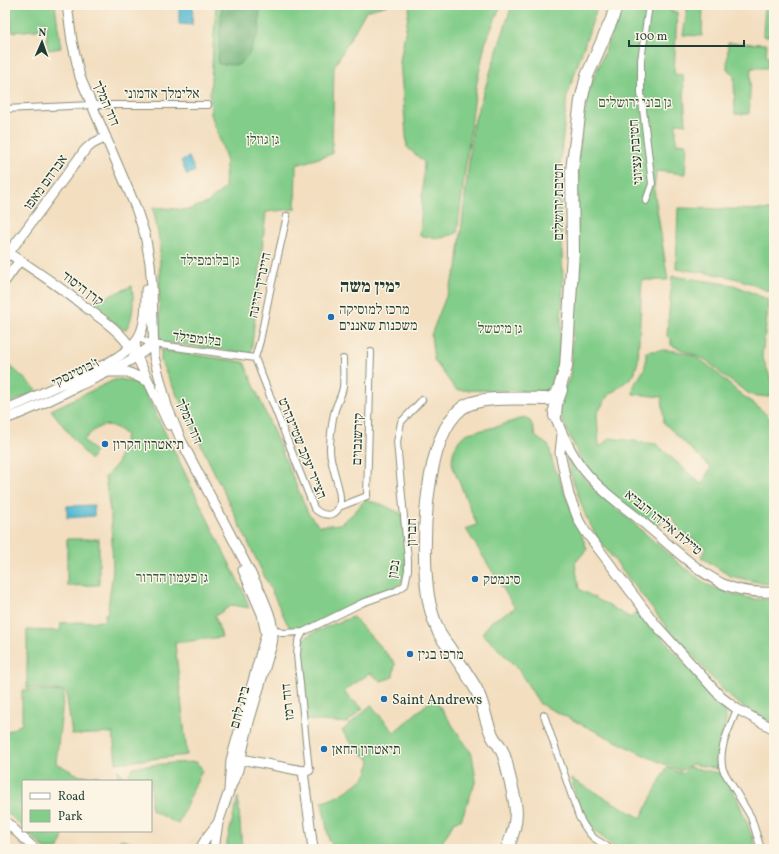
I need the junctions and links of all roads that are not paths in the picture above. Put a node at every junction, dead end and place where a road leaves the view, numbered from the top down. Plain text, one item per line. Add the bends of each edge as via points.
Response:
1 (67, 5) edge
2 (616, 5) edge
3 (649, 5) edge
4 (92, 105) junction
5 (208, 105) dead end
6 (5, 109) edge
7 (106, 137) junction
8 (646, 201) dead end
9 (136, 208) junction
10 (287, 216) dead end
11 (7, 251) edge
12 (20, 260) junction
13 (5, 280) edge
14 (135, 341) junction
15 (153, 344) junction
16 (371, 352) dead end
17 (137, 357) junction
18 (255, 358) junction
19 (343, 359) dead end
20 (105, 373) junction
21 (147, 381) junction
22 (562, 383) junction
23 (548, 398) junction
24 (422, 400) dead end
25 (5, 408) edge
26 (555, 416) junction
27 (5, 419) edge
28 (562, 434) junction
29 (339, 507) junction
30 (774, 592) edge
31 (270, 628) junction
32 (303, 632) junction
33 (737, 709) junction
34 (544, 715) dead end
35 (774, 729) edge
36 (493, 738) junction
37 (237, 756) junction
38 (306, 770) junction
39 (5, 820) edge
40 (218, 823) junction
41 (35, 849) edge
42 (200, 849) edge
43 (213, 849) edge
44 (313, 849) edge
45 (500, 849) edge
46 (507, 849) edge
47 (610, 849) edge
48 (761, 849) edge

1 - 4 street, דוד המלך via 77,65
2 - 22 highway, חטיבת ירושלים via 583,90 578,117 572,170 573,252 568,345
3 - 8 street, חטיבת עציוני via 641,72 641,93 652,184
4 - 5 street, אלימלך אדמוני
4 - 6 street, אלימלך אדמוני
4 - 7 street, דוד המלך
7 - 9 street, דוד המלך
7 - 11 street, אברהם מאפו via 88,147
9 - 14 street, דוד המלך via 146,288 144,316
9 - 15 street, דוד המלך via 145,235 150,263
10 - 18 street, היינריך היינה
11 - 12 street, קרן היסוד
12 - 13 street
12 - 14 street, קרן היסוד via 121,335
14 - 15 street, בלומפילד via 143,340
14 - 17 street, דוד המלך
14 - 25 street, ז'בוטינסקי via 108,362
15 - 17 street, ז'בוטינסקי
15 - 18 street, בלומפילד
15 - 31 street, דוד המלך via 154,362 176,428 254,580 269,612
16 - 29 street, קירשנבוים via 367,496
17 - 20 street, ז'בוטינסקי
17 - 21 street, דוד המלך
18 - 29 street, הצייר יעקב שטיינהרט via 314,508 329,515
19 - 29 street, הצייר יעקב שטיינהרט via 343,388 334,412 330,450 339,488
20 - 21 street via 126,372
20 - 27 street, ז'בוטינסקי
21 - 31 street, דוד המלך
22 - 23 highway, חטיבת ירושלים via 556,394
22 - 26 highway
23 - 26 street, טיילת אליהו הנביא
23 - 36 highway, חברון via 491,399 463,408 453,416 441,437 430,483 425,529 426,577 431,612 438,632 476,689
24 - 32 street, נכון via 401,422 397,442 408,560 405,585
26 - 28 street, טיילת אליהו הנביא
28 - 30 street, טיילת אליהו הנביא via 584,471 692,563 730,587 756,592
28 - 33 street via 560,453 568,489 585,531 656,625 721,697
31 - 32 street, נכון via 282,632
31 - 37 street, בית לחם via 272,644
32 - 38 street, דוד רמז via 298,642 297,655
33 - 35 street
33 - 48 street via 723,747 721,762 723,770 751,817
34 - 47 street via 579,817 586,829
36 - 45 highway, חברון via 510,809
36 - 46 highway, חברון via 503,753 516,806 516,823
37 - 38 street
37 - 40 street, בית לחם via 236,776
38 - 44 street, דוד רמז
39 - 41 street
40 - 42 street
40 - 43 street, בית לחם via 212,840

